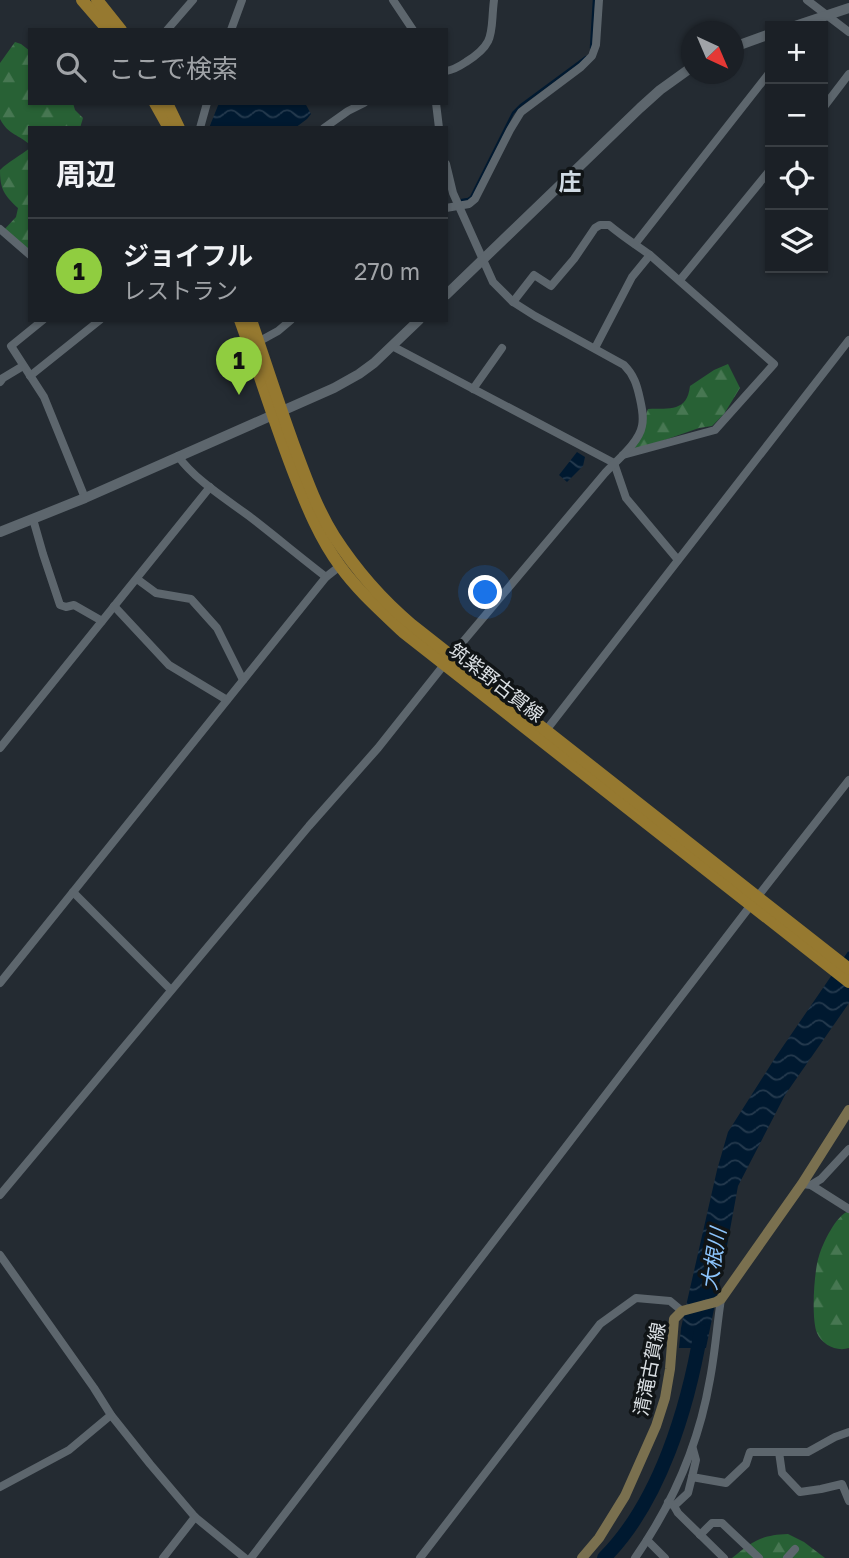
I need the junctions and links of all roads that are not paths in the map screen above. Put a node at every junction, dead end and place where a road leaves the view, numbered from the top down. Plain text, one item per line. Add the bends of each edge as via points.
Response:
1 (82, 0) edge
2 (97, 0) edge
3 (193, 0) edge
4 (242, 0) edge
5 (393, 0) edge
6 (494, 0) edge
7 (600, 0) edge
8 (807, 0) edge
9 (849, 8) edge
10 (828, 15) junction
11 (810, 21) edge
12 (106, 28) edge
13 (119, 28) edge
14 (169, 28) edge
15 (233, 28) edge
16 (412, 28) edge
17 (849, 32) edge
18 (765, 36) edge
19 (744, 43) edge
20 (448, 71) edge
21 (681, 74) edge
22 (849, 75) edge
23 (765, 78) edge
24 (828, 102) edge
25 (156, 105) edge
26 (168, 105) edge
27 (207, 105) edge
28 (360, 105) edge
29 (436, 105) edge
30 (168, 126) edge
31 (178, 126) edge
32 (201, 126) edge
33 (327, 126) edge
34 (439, 126) edge
35 (448, 172) edge
36 (765, 176) edge
37 (459, 206) junction
38 (448, 208) edge
39 (0, 229) edge
40 (635, 244) junction
41 (28, 254) edge
42 (650, 255) junction
43 (484, 259) junction
44 (680, 280) junction
45 (448, 293) edge
46 (513, 302) junction
47 (41, 322) edge
48 (98, 322) edge
49 (241, 322) edge
50 (252, 322) edge
51 (289, 322) edge
52 (417, 322) edge
53 (849, 340) edge
54 (258, 342) junction
55 (392, 346) junction
56 (502, 348) dead end
57 (595, 348) junction
58 (23, 366) junction
59 (30, 376) junction
60 (0, 382) edge
61 (473, 389) junction
62 (277, 412) junction
63 (623, 455) junction
64 (178, 456) junction
65 (614, 463) junction
66 (210, 487) junction
67 (85, 498) junction
68 (33, 519) junction
69 (0, 532) edge
70 (678, 560) junction
71 (340, 566) junction
72 (326, 577) junction
73 (137, 579) junction
74 (114, 606) junction
75 (102, 621) junction
76 (448, 661) junction
77 (243, 680) junction
78 (227, 700) junction
79 (542, 735) junction
80 (0, 748) edge
81 (849, 780) edge
82 (73, 892) junction
83 (754, 901) junction
84 (835, 964) junction
85 (849, 969) edge
86 (849, 982) edge
87 (0, 983) edge
88 (171, 990) junction
89 (849, 1110) edge
90 (849, 1149) edge
91 (806, 1185) junction
92 (0, 1195) edge
93 (849, 1209) edge
94 (0, 1255) edge
95 (719, 1300) junction
96 (684, 1310) junction
97 (111, 1415) junction
98 (849, 1432) edge
99 (693, 1449) junction
100 (779, 1452) junction
101 (692, 1477) junction
102 (846, 1483) edge
103 (1, 1484) edge
104 (849, 1501) edge
105 (671, 1504) junction
106 (195, 1517) junction
107 (700, 1535) junction
108 (647, 1540) junction
109 (795, 1549) dead end
110 (163, 1558) edge
111 (245, 1558) edge
112 (251, 1558) edge
113 (420, 1558) edge
114 (582, 1558) edge
115 (635, 1558) edge
116 (665, 1558) edge
117 (724, 1558) edge
118 (759, 1558) edge
119 (787, 1558) edge

1 - 12 main road
2 - 13 main road
3 - 14 street
4 - 15 street
5 - 16 street
6 - 20 street via 487,45
7 - 37 street via 592,56 521,112 475,199
8 - 10 street
9 - 10 street
10 - 11 street
10 - 17 street
18 - 19 street
21 - 43 street via 640,108
22 - 24 street
23 - 40 street
25 - 30 main road
26 - 31 main road
27 - 32 street
28 - 33 street
29 - 34 street
35 - 37 street
36 - 44 street
37 - 38 street
37 - 43 street
39 - 41 street
40 - 42 street
40 - 46 street via 609,225 600,225 551,285 534,275
42 - 44 street
42 - 57 street via 632,277
43 - 45 street
43 - 46 street via 493,282
44 - 63 street via 774,363 715,430
46 - 57 street
47 - 58 street via 11,346
48 - 59 street
49 - 62 main road, 筑紫野古賀線
50 - 54 main road, 筑紫野古賀線
51 - 54 street
52 - 55 street
53 - 70 street
54 - 62 main road, 筑紫野古賀線
55 - 61 street
55 - 62 street via 359,374
56 - 61 street
57 - 63 street via 624,365 639,396 642,429
58 - 59 street
58 - 60 street
59 - 67 street via 44,397
61 - 65 street
62 - 64 street
62 - 71 main road, 筑紫野古賀線 via 310,513
62 - 76 main road, 筑紫野古賀線 via 319,508 346,554 392,609
63 - 65 street
64 - 66 street
64 - 67 street
65 - 70 street via 626,498
65 - 76 street
66 - 72 street
66 - 73 street
67 - 68 street
68 - 69 street
68 - 75 street via 60,605 74,606
70 - 79 street
71 - 72 street
71 - 76 main road, 筑紫野古賀線 via 384,615
72 - 77 street
73 - 74 street
73 - 77 street via 156,593 191,599 217,628
74 - 75 street
74 - 78 street via 169,665
75 - 80 street
76 - 79 main road, 筑紫野古賀線
76 - 88 street
77 - 78 street
78 - 82 street
79 - 83 main road, 筑紫野古賀線
81 - 83 street
82 - 87 street
82 - 88 street
83 - 84 main road, 筑紫野古賀線
83 - 112 street
84 - 85 main road, 筑紫野古賀線
84 - 86 main road, 筑紫野古賀線
88 - 92 street
89 - 91 main road
90 - 91 street via 821,1179
91 - 93 street
91 - 95 main road
94 - 97 street
95 - 96 main road, 清滝古賀線
95 - 99 street via 710,1380
96 - 113 street via 670,1301 636,1298 600,1324
96 - 114 main road, 清滝古賀線 via 674,1319 666,1388 656,1426 620,1504
97 - 103 street via 69,1450
97 - 106 street
98 - 100 street via 808,1452
99 - 101 street
99 - 105 street
100 - 101 street via 750,1452 746,1464 726,1483
100 - 102 street via 782,1474 800,1492
101 - 105 street via 688,1493
102 - 104 street
105 - 107 street
105 - 108 street
106 - 110 street
106 - 111 street
107 - 117 street
107 - 118 street via 712,1523 722,1523
108 - 115 street
108 - 116 street
109 - 119 street

